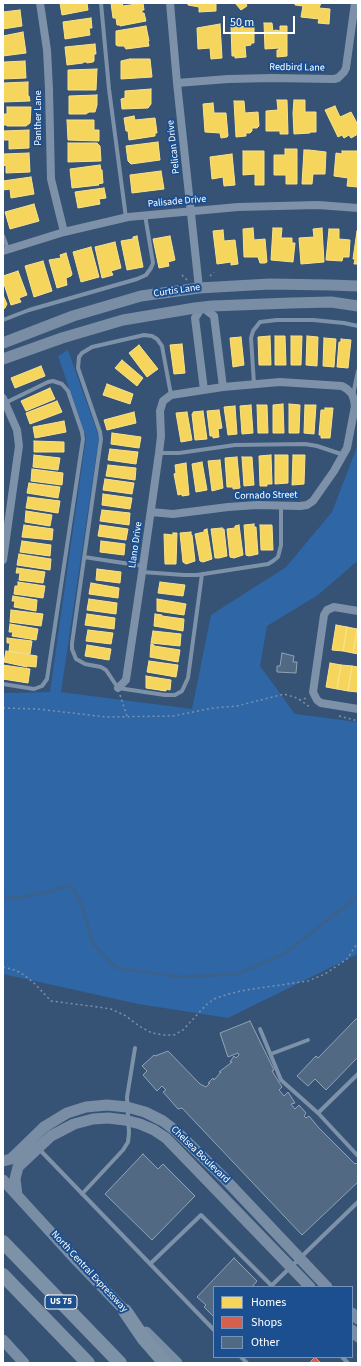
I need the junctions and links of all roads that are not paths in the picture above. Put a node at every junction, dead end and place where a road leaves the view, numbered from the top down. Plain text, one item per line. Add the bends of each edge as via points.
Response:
1 (40, 3) edge
2 (100, 3) edge
3 (170, 3) edge
4 (356, 3) edge
5 (177, 83) junction
6 (358, 208) edge
7 (190, 211) junction
8 (145, 215) junction
9 (126, 218) junction
10 (64, 232) junction
11 (3, 236) edge
12 (5, 250) edge
13 (358, 286) edge
14 (199, 288) junction
15 (358, 306) edge
16 (202, 307) junction
17 (3, 320) edge
18 (358, 326) edge
19 (3, 343) edge
20 (3, 359) edge
21 (358, 371) edge
22 (254, 384) junction
23 (223, 387) junction
24 (204, 390) junction
25 (171, 395) junction
26 (353, 396) junction
27 (4, 402) edge
28 (159, 453) junction
29 (344, 455) junction
30 (281, 505) junction
31 (151, 512) junction
32 (84, 557) junction
33 (3, 560) edge
34 (143, 569) junction
35 (202, 574) junction
36 (358, 611) edge
37 (3, 684) edge
38 (118, 688) junction
39 (358, 709) edge
40 (260, 1028) dead end
41 (308, 1040) dead end
42 (135, 1048) dead end
43 (271, 1054) junction
44 (358, 1074) edge
45 (127, 1107) junction
46 (318, 1113) junction
47 (128, 1120) junction
48 (34, 1144) junction
49 (358, 1156) edge
50 (3, 1161) edge
51 (3, 1180) edge
52 (82, 1194) junction
53 (17, 1195) junction
54 (358, 1202) edge
55 (3, 1242) edge
56 (300, 1259) junction
57 (150, 1264) junction
58 (291, 1267) junction
59 (3, 1275) edge
60 (270, 1286) edge
61 (272, 1286) edge
62 (309, 1286) edge
63 (326, 1286) edge
64 (125, 1311) junction
65 (213, 1329) edge
66 (3, 1340) edge
67 (24, 1363) edge
68 (88, 1363) edge
69 (120, 1363) edge
70 (165, 1363) edge
71 (177, 1363) edge

1 - 10 street, Panther Lane via 47,50 51,179
2 - 9 lane
3 - 5 street, Pelican Drive
4 - 5 street, Redbird Lane via 346,68 338,78 250,78
5 - 7 street, Pelican Drive
6 - 7 street, Palisade Drive via 289,205
7 - 8 street, Palisade Drive
7 - 14 street, Pelican Drive
8 - 9 street, Palisade Drive
8 - 17 lane via 153,263 146,275 137,280 29,310
9 - 10 street, Palisade Drive
10 - 12 street, Palisade Drive
11 - 12 lane
13 - 14 street, Curtis Lane via 270,284
14 - 16 street
14 - 19 street, Curtis Lane via 141,296 73,316
15 - 16 street, Curtis Lane via 331,302
16 - 20 street, Curtis Lane via 123,320
16 - 23 street via 214,316
16 - 24 street via 195,318
18 - 22 lane via 313,320 260,322 251,338
21 - 26 lane
22 - 23 street
22 - 26 street via 280,382 342,386
23 - 24 street
24 - 25 street
25 - 28 street, Llano Drive via 163,401 160,411
25 - 32 lane via 162,346 152,336 144,335 92,347 79,357 78,368 101,436
26 - 29 street, Cornado Street via 355,406 350,438
27 - 33 street via 17,430 19,446
27 - 37 lane via 48,382 62,384 68,391 83,439 47,679 42,686 34,689
28 - 29 lane via 179,454 235,445 305,444
28 - 31 street, Llano Drive
29 - 30 street, Cornado Street via 312,501 300,506
30 - 31 street, Cornado Street via 228,507 173,514
30 - 35 lane via 281,545 278,557 268,564
31 - 34 street, Llano Drive
32 - 34 lane
32 - 38 lane via 72,649 80,662 106,670
34 - 35 lane via 184,575
34 - 38 street, Llano Drive via 126,680
35 - 38 lane via 188,678 182,691 175,695 165,695
36 - 39 street via 334,607 327,610 324,615 313,688 315,697 321,703
40 - 43 lane
41 - 43 lane
42 - 45 lane via 126,1097
43 - 46 lane via 281,1080
44 - 46 lane
45 - 47 lane
45 - 48 street, Chelsea Boulevard via 86,1107 67,1114 44,1128
45 - 56 street, Chelsea Boulevard via 162,1120 176,1131
46 - 49 lane
47 - 48 street, Chelsea Boulevard via 92,1119 74,1124
47 - 52 lane via 126,1146
47 - 58 street, Chelsea Boulevard via 154,1130 166,1138
48 - 50 street, Chelsea Boulevard
48 - 52 lane
48 - 53 street, Chelsea Boulevard via 18,1167 15,1179
51 - 53 street, North Central Expressway
52 - 57 lane
53 - 64 street, North Central Expressway
54 - 56 lane
55 - 69 highway, US 75
56 - 58 lane
56 - 63 street, Chelsea Boulevard
57 - 60 lane via 201,1215
57 - 65 lane
58 - 61 lane
58 - 62 street, Chelsea Boulevard
59 - 68 highway, US 75
64 - 70 highway via 144,1339
64 - 71 street, North Central Expressway
66 - 67 street

